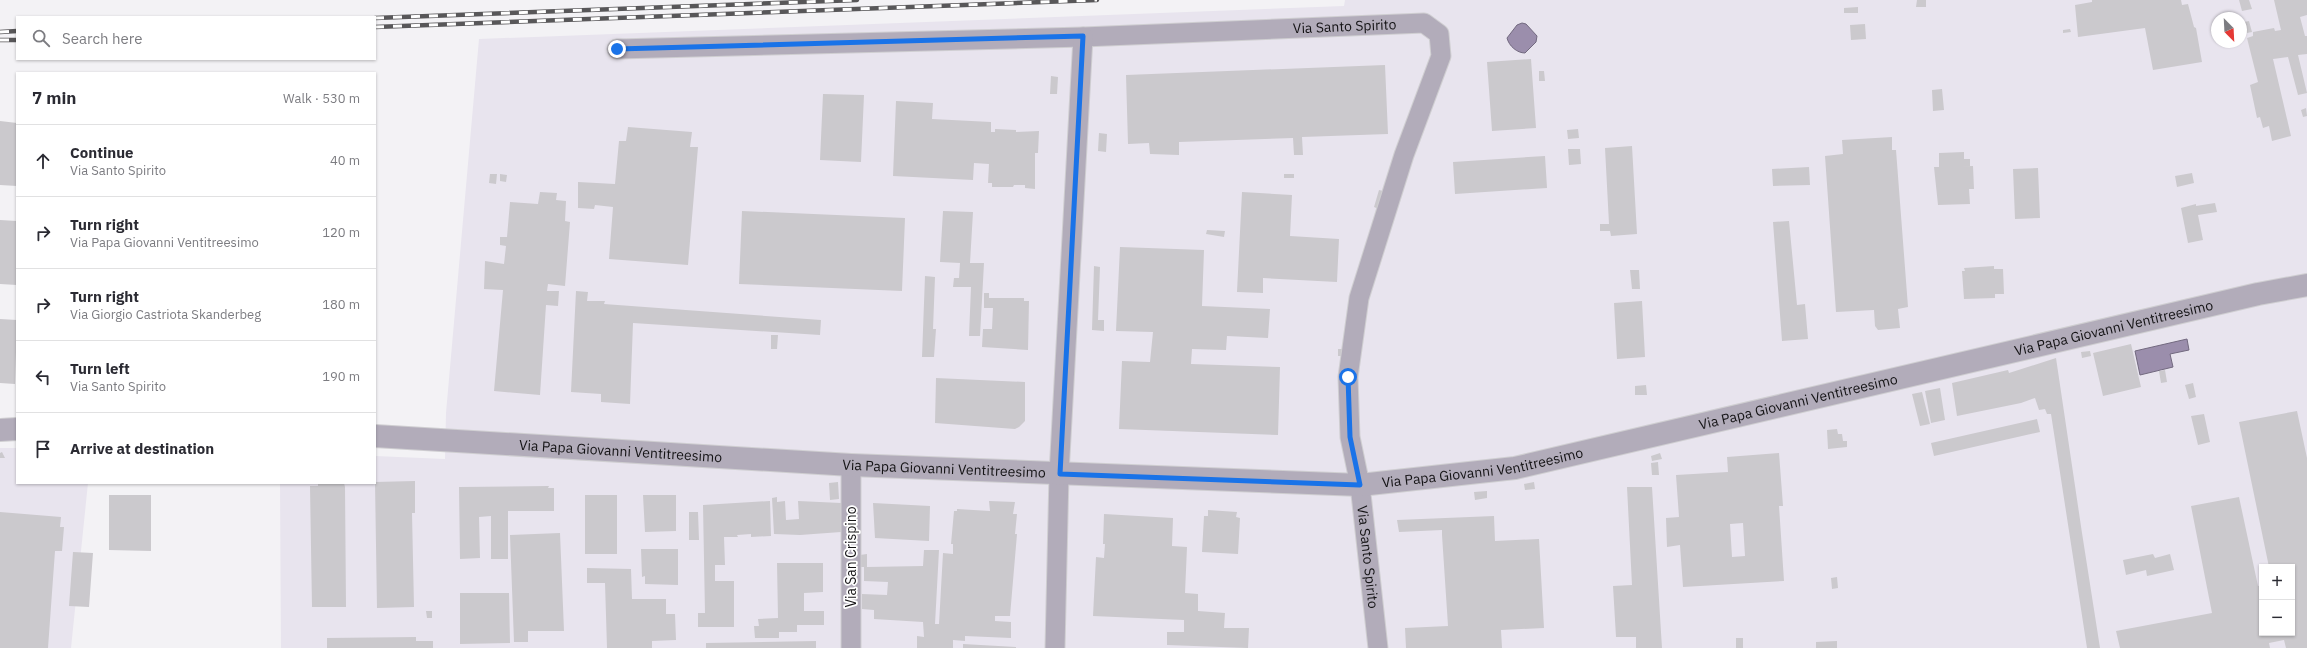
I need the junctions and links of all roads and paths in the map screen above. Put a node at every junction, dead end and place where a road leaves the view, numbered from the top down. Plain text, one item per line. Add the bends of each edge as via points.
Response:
1 (1083, 36) junction
2 (617, 49) dead end
3 (2307, 285) edge
4 (16, 429) edge
5 (0, 430) edge
6 (376, 436) edge
7 (851, 465) junction
8 (1060, 474) junction
9 (1360, 485) junction
10 (851, 648) edge
11 (1055, 648) edge
12 (1378, 648) edge

1 - 2 street, Via Santo Spirito
1 - 8 street
1 - 9 street, Via Santo Spirito via 1424,24 1439,34 1440,56 1404,155 1359,298 1348,377 1350,437
3 - 9 street, Via Papa Giovanni Ventitreesimo via 2258,294 1515,468
4 - 5 street
6 - 7 street, Via Papa Giovanni Ventitreesimo
7 - 8 street, Via Papa Giovanni Ventitreesimo
7 - 10 street, Via San Crispino
8 - 9 street, Via Papa Giovanni Ventitreesimo
8 - 11 street
9 - 12 street, Via Santo Spirito

